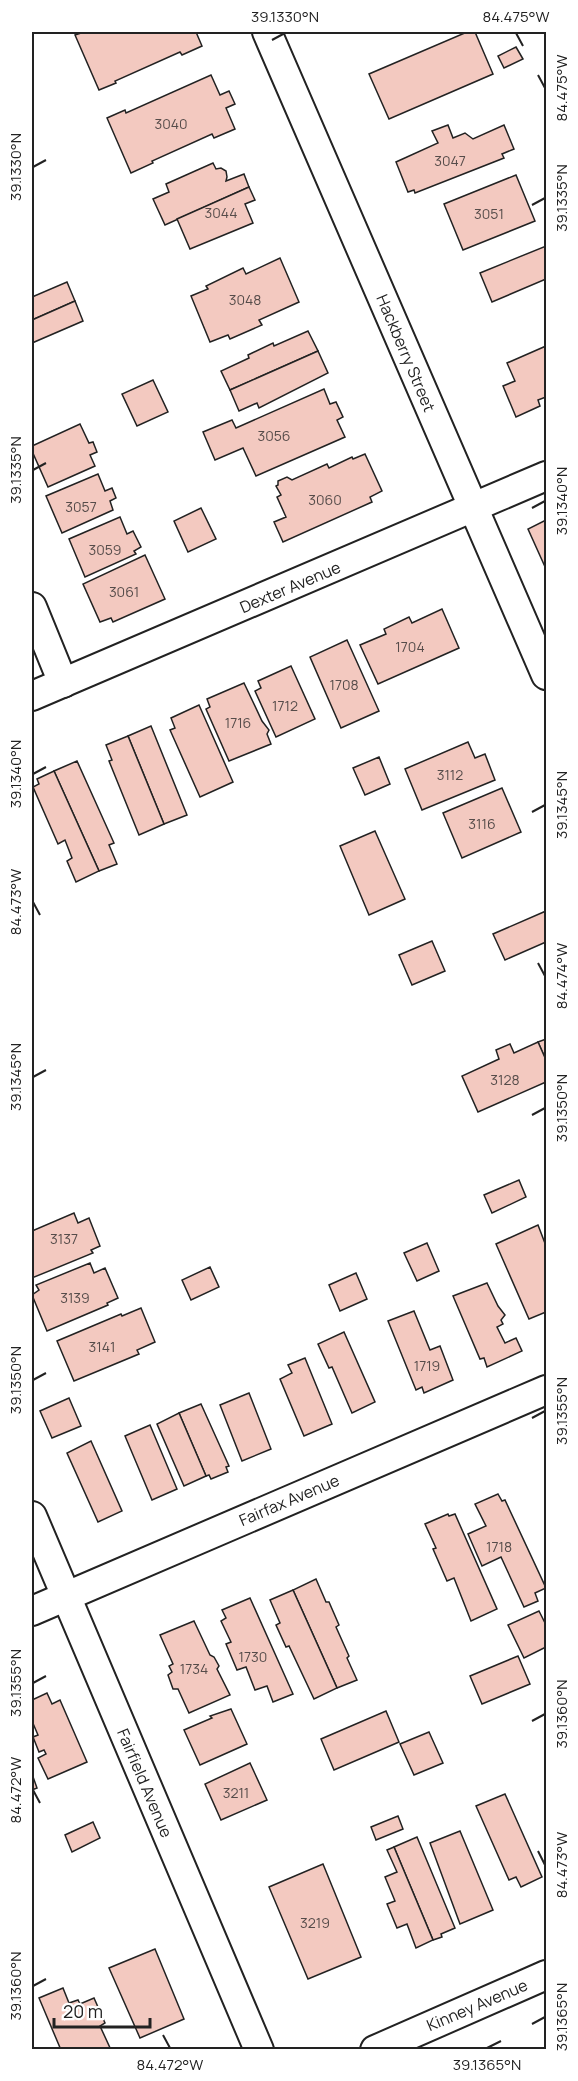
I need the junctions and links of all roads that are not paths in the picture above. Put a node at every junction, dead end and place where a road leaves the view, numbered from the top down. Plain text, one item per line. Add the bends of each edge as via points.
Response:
1 (267, 32) edge
2 (546, 476) edge
3 (475, 506) junction
4 (32, 607) edge
5 (546, 675) edge
6 (63, 683) junction
7 (32, 696) edge
8 (546, 1390) edge
9 (32, 1516) edge
10 (66, 1596) junction
11 (32, 1611) edge
12 (546, 1975) edge
13 (259, 2049) edge
14 (375, 2049) edge

1 - 3 street, Hackberry Street
2 - 3 street, Dexter Avenue
3 - 5 street, Hackberry Street
3 - 6 street, Dexter Avenue
4 - 6 street
6 - 7 street, Dexter Avenue
8 - 10 street, Fairfax Avenue
9 - 10 street, Fairfield Avenue
10 - 11 street, Fairfax Avenue
10 - 13 street, Fairfield Avenue
12 - 14 street, Kinney Avenue

